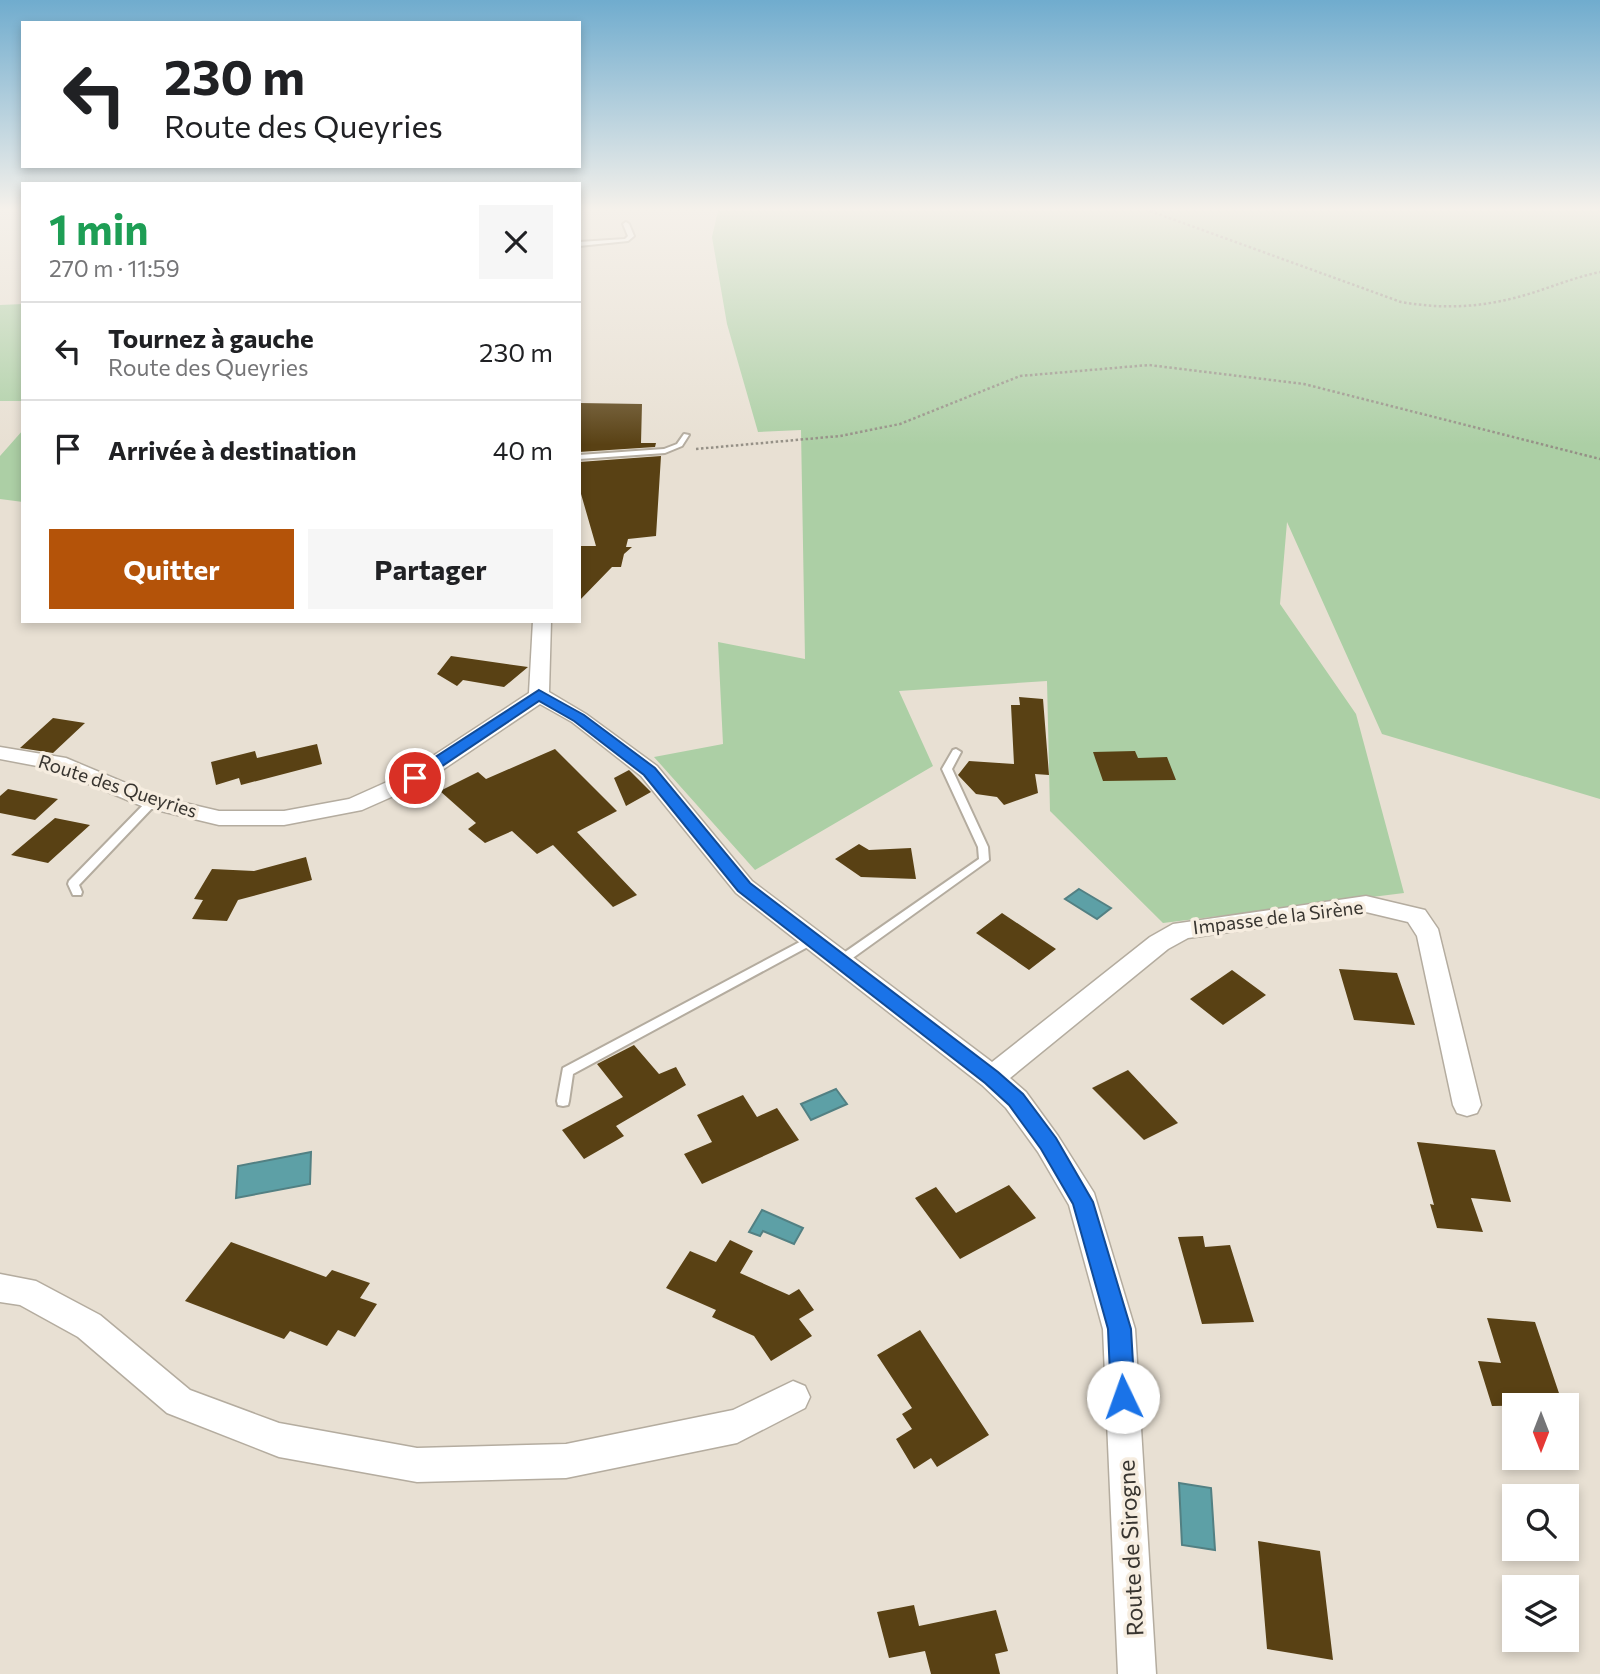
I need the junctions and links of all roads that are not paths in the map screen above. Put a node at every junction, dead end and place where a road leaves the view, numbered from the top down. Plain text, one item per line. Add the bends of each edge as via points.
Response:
1 (686, 435) dead end
2 (581, 457) edge
3 (541, 623) edge
4 (539, 695) junction
5 (956, 752) dead end
6 (0, 753) edge
7 (152, 802) junction
8 (77, 892) dead end
9 (811, 940) junction
10 (839, 962) junction
11 (992, 1077) junction
12 (563, 1101) dead end
13 (1467, 1105) dead end
14 (0, 1288) edge
15 (793, 1397) dead end
16 (1138, 1674) edge

1 - 2 lane via 680,446 664,451
3 - 4 street
4 - 7 street, Route des Queyries via 415,778 354,805 284,818 219,818
4 - 9 street, Route de Sirogne via 579,718 649,771 744,887
5 - 10 lane via 947,769 983,847 984,860
6 - 7 street, Route des Queyries via 58,763
7 - 8 lane via 74,884
9 - 10 street, Route de Sirogne
9 - 12 lane via 567,1071
10 - 11 street, Route de Sirogne
11 - 13 street, Impasse de la Sirène via 1158,943 1182,930 1366,904 1416,916 1429,935
11 - 16 street, Route de Sirogne via 1016,1100 1083,1202 1119,1329
14 - 15 street via 25,1291 89,1326 179,1402 279,1440 417,1465 566,1461 737,1426

